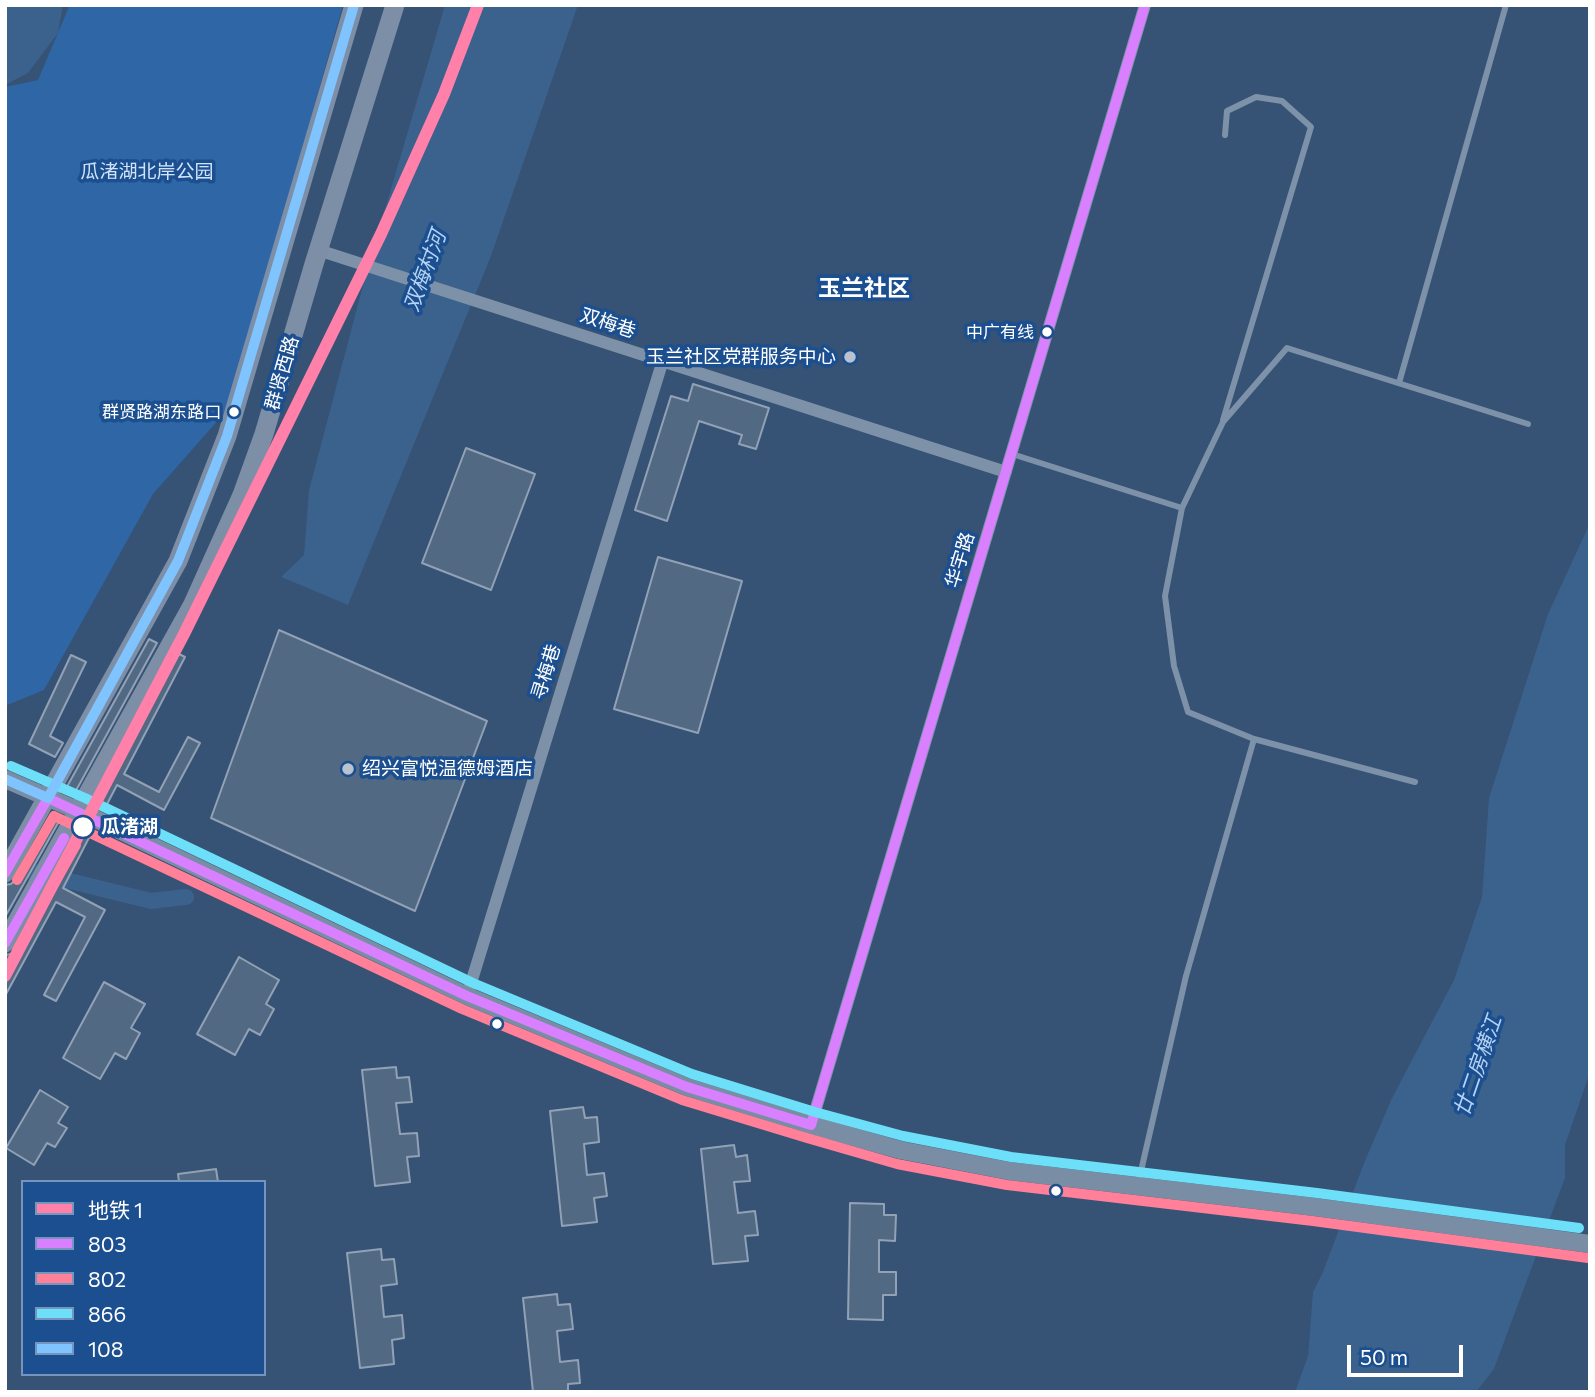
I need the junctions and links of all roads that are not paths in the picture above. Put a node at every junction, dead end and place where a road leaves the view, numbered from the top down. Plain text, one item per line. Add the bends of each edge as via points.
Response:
1 (354, 5) edge
2 (395, 5) edge
3 (1145, 5) edge
4 (1506, 5) edge
5 (1225, 135) dead end
6 (318, 250) junction
7 (663, 360) junction
8 (1399, 383) junction
9 (1223, 422) junction
10 (1528, 424) dead end
11 (1012, 454) junction
12 (1006, 472) junction
13 (1182, 508) junction
14 (1254, 739) junction
15 (5, 779) edge
16 (1415, 782) dead end
17 (48, 798) junction
18 (79, 811) junction
19 (5, 873) edge
20 (5, 943) edge
21 (467, 996) junction
22 (811, 1125) junction
23 (1138, 1186) junction
24 (1583, 1243) edge

1 - 17 main road, 群贤西路 via 227,436 178,561
2 - 6 main road, 群贤西路
3 - 11 street, 华宇路
4 - 8 lane
5 - 9 lane via 1227,111 1256,97 1282,101 1311,127
6 - 7 street, 双梅巷
6 - 18 main road, 群贤西路 via 242,495 193,604
7 - 12 street, 双梅巷
7 - 21 street, 寻梅巷
8 - 9 lane via 1287,348
8 - 10 lane
9 - 13 lane
11 - 12 street, 华宇路
11 - 13 lane
12 - 22 street, 华宇路
13 - 14 lane via 1166,596 1174,666 1188,712
14 - 16 lane
14 - 23 lane via 1186,976
15 - 17 street
17 - 18 street
17 - 19 main road, 群贤西路
18 - 20 main road, 群贤西路
18 - 21 street
21 - 22 street via 687,1087
22 - 23 street via 900,1150 1009,1171
23 - 24 street

